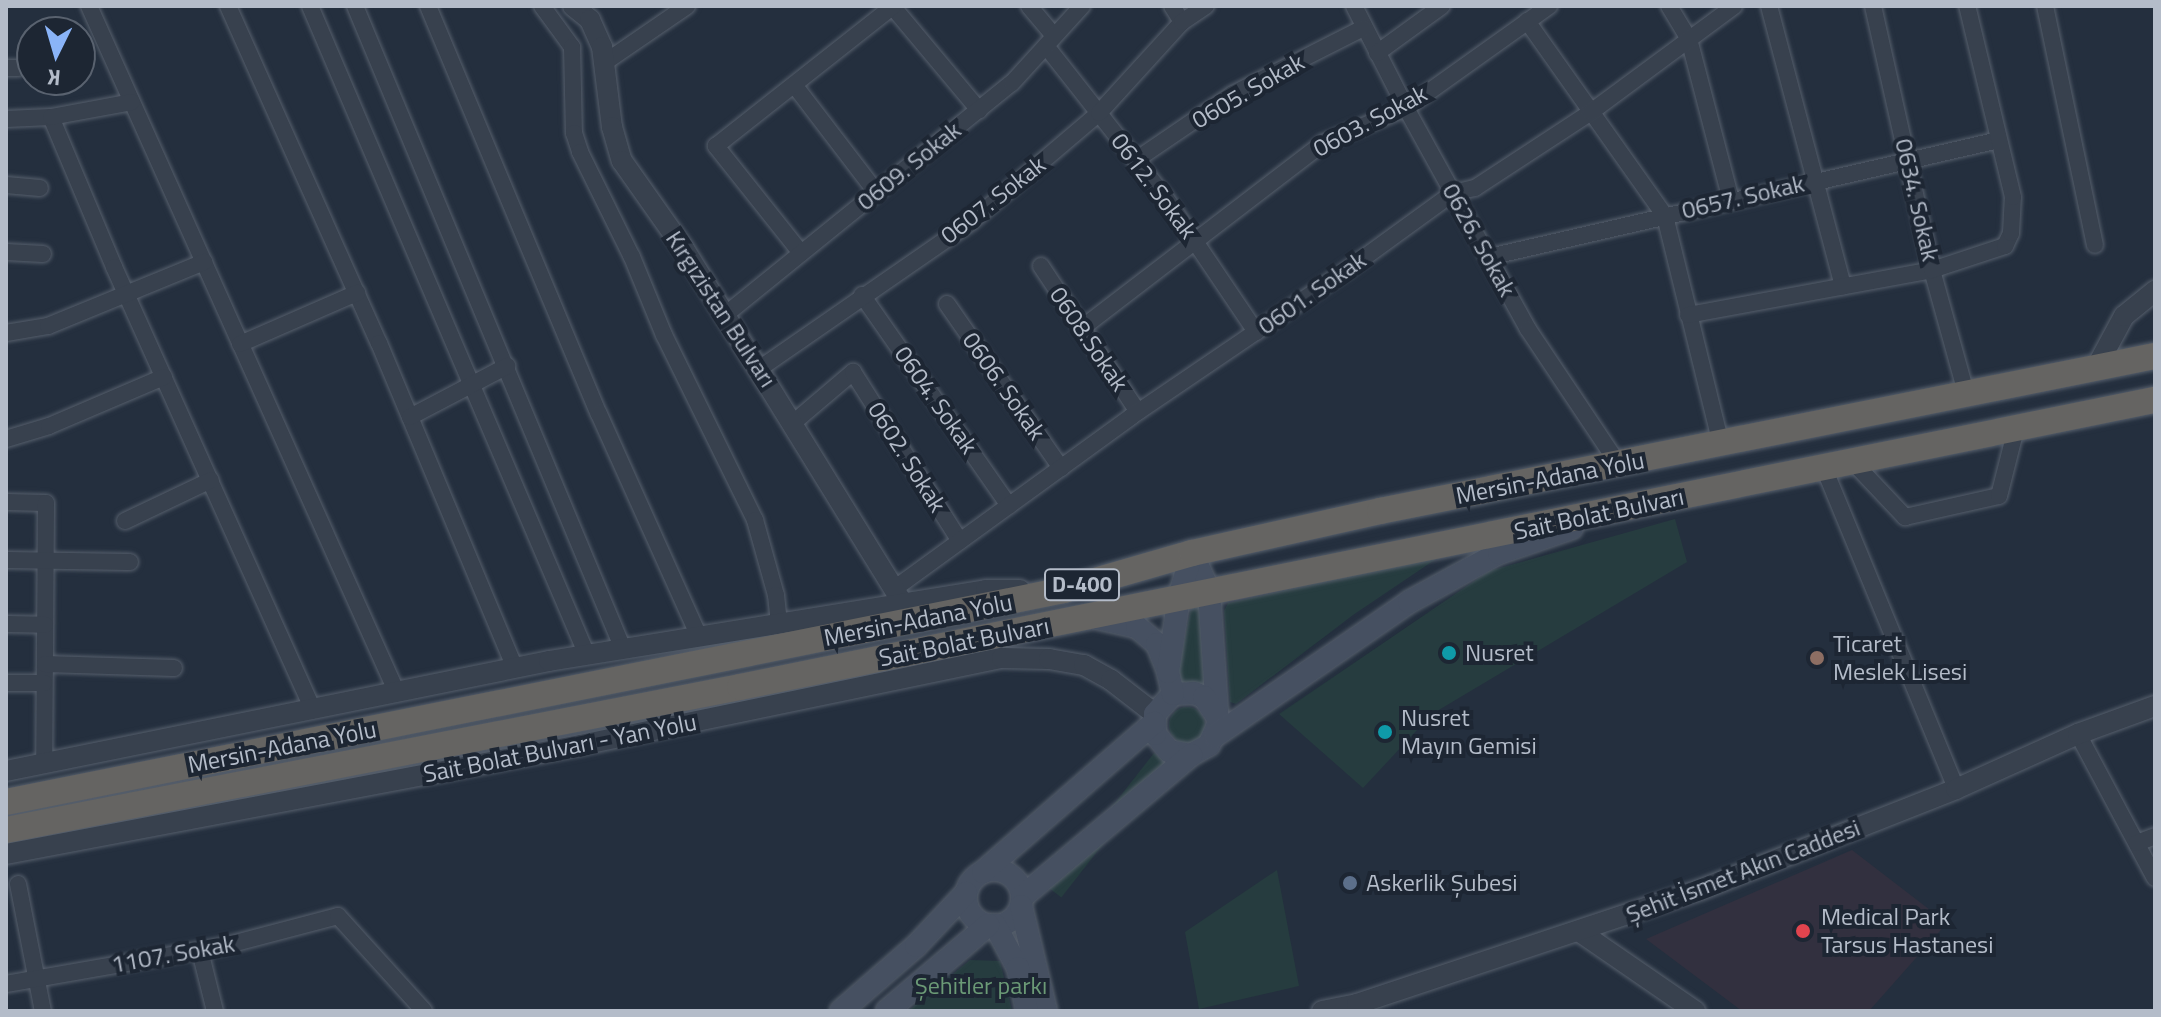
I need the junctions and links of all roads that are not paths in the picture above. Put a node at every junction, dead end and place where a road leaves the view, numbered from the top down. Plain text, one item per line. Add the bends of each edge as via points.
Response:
1 (89, 6) edge
2 (228, 6) edge
3 (310, 6) edge
4 (355, 6) edge
5 (428, 6) edge
6 (542, 6) edge
7 (573, 6) edge
8 (687, 6) edge
9 (892, 6) edge
10 (1029, 6) edge
11 (1060, 6) edge
12 (1082, 6) edge
13 (1172, 6) edge
14 (1206, 6) edge
15 (1354, 6) edge
16 (1442, 6) edge
17 (1549, 6) edge
18 (1669, 6) edge
19 (1734, 6) edge
20 (1769, 6) edge
21 (1873, 6) edge
22 (1967, 6) edge
23 (2045, 6) edge
24 (1527, 21) junction
25 (1182, 22) junction
26 (1363, 28) junction
27 (1055, 35) junction
28 (1689, 39) junction
29 (1377, 53) junction
30 (604, 63) junction
31 (795, 86) junction
32 (132, 102) junction
33 (1406, 108) junction
34 (979, 110) junction
35 (1591, 112) junction
36 (1099, 113) junction
37 (51, 117) junction
38 (6, 119) edge
39 (1999, 140) junction
40 (1907, 158) junction
41 (1136, 160) junction
42 (1815, 180) junction
43 (6, 185) edge
44 (40, 188) dead end
45 (876, 192) junction
46 (1453, 193) junction
47 (1731, 200) junction
48 (1665, 216) junction
49 (1194, 239) junction
50 (2095, 245) dead end
51 (6, 252) edge
52 (801, 253) junction
53 (43, 254) dead end
54 (1489, 257) junction
55 (204, 262) junction
56 (1041, 266) dead end
57 (1932, 270) junction
58 (1843, 286) junction
59 (2155, 291) edge
60 (357, 293) junction
61 (862, 295) junction
62 (127, 296) junction
63 (947, 304) dead end
64 (725, 315) junction
65 (1688, 315) junction
66 (1082, 328) junction
67 (1256, 332) junction
68 (6, 333) edge
69 (240, 344) junction
70 (2155, 356) edge
71 (507, 366) junction
72 (2097, 366) junction
73 (759, 369) junction
74 (164, 377) junction
75 (471, 386) junction
76 (1966, 393) junction
77 (2155, 400) edge
78 (1138, 412) junction
79 (410, 417) junction
80 (793, 423) junction
81 (2016, 429) junction
82 (6, 439) edge
83 (1721, 444) junction
84 (1853, 462) junction
85 (1619, 465) junction
86 (1061, 468) junction
87 (1824, 468) junction
88 (211, 480) junction
89 (6, 502) edge
90 (1009, 506) junction
91 (1633, 507) junction
92 (125, 521) dead end
93 (960, 541) junction
94 (1192, 553) junction
95 (6, 560) edge
96 (45, 561) junction
97 (130, 562) dead end
98 (1064, 590) junction
99 (1209, 591) junction
100 (898, 597) junction
101 (1179, 597) junction
102 (1090, 617) junction
103 (6, 624) edge
104 (779, 624) junction
105 (45, 625) junction
106 (699, 637) junction
107 (623, 649) junction
108 (587, 655) junction
109 (45, 664) junction
110 (174, 668) dead end
111 (515, 668) junction
112 (1168, 672) junction
113 (6, 683) edge
114 (44, 683) junction
115 (397, 693) junction
116 (1173, 694) junction
117 (2155, 706) edge
118 (313, 710) junction
119 (1154, 719) junction
120 (1216, 725) junction
121 (2078, 734) junction
122 (1191, 755) junction
123 (44, 764) junction
124 (6, 771) edge
125 (1956, 789) junction
126 (6, 802) edge
127 (6, 830) edge
128 (2155, 836) edge
129 (2137, 843) junction
130 (6, 854) edge
131 (983, 872) junction
132 (2155, 878) edge
133 (18, 884) dead end
134 (966, 893) junction
135 (1021, 902) junction
136 (991, 925) junction
137 (1580, 932) junction
138 (200, 951) junction
139 (36, 978) junction
140 (6, 984) edge
141 (43, 1011) edge
142 (215, 1011) edge
143 (424, 1011) edge
144 (841, 1011) edge
145 (887, 1011) edge
146 (1027, 1011) edge
147 (1046, 1011) edge
148 (1322, 1011) edge
149 (1695, 1011) edge

1 - 32 street
2 - 60 street
3 - 75 street
4 - 71 street
5 - 106 street
6 - 104 street via 572,47 574,133 580,152 755,520
7 - 30 street, Kırgızistan Bulvarı via 590,20
8 - 30 street
9 - 31 street
9 - 34 street
10 - 27 street, 0612. Sokak
11 - 27 street
12 - 27 street, 0609. Sokak
13 - 25 street
14 - 25 street, 0607. Sokak
15 - 26 street, 0626. Sokak
16 - 29 street
17 - 24 street, 0603. Sokak
18 - 28 street
19 - 28 street, 0601. Sokak
20 - 42 street
21 - 40 street, 0634. Sokak
22 - 39 street
23 - 50 street
24 - 33 street, 0603. Sokak
24 - 35 street
25 - 36 street, 0607. Sokak
26 - 29 street, 0626. Sokak
26 - 41 street, 0605. Sokak via 1233,94
27 - 34 street, 0609. Sokak
27 - 36 street, 0612. Sokak
28 - 35 street, 0601. Sokak
28 - 47 street
29 - 33 street, 0626. Sokak
30 - 64 street, Kırgızistan Bulvarı via 622,161
31 - 45 street
31 - 52 street via 716,146
32 - 37 street
32 - 55 street
33 - 46 street, 0626. Sokak
33 - 49 street, 0603. Sokak via 1323,143
34 - 45 street, 0609. Sokak
35 - 46 street, 0601. Sokak via 1475,188
35 - 48 street
36 - 41 street, 0612. Sokak
36 - 61 street, 0607. Sokak via 971,222
37 - 38 street
37 - 62 street
39 - 40 street, 0657. Sokak
39 - 57 street via 2013,197 2005,246
40 - 42 street, 0657. Sokak
40 - 57 street, 0634. Sokak
41 - 49 street, 0612. Sokak
42 - 47 street, 0657. Sokak
42 - 58 street
43 - 44 street
45 - 52 street, 0609. Sokak
46 - 54 street, 0626. Sokak
46 - 67 street, 0601. Sokak
47 - 48 street, 0657. Sokak
48 - 54 street, 0657. Sokak
48 - 65 street
49 - 66 street, 0603. Sokak
49 - 67 street, 0612. Sokak
51 - 53 street
52 - 64 street, 0609. Sokak
54 - 85 street, 0626. Sokak via 1528,329
55 - 62 street
55 - 69 street
56 - 66 street, 0608.Sokak
57 - 58 street
57 - 76 street, 0634. Sokak
58 - 65 street
59 - 72 street via 2124,316
60 - 69 street
60 - 79 street
61 - 73 street, 0607. Sokak
61 - 90 street, 0604. Sokak
62 - 68 street via 48,326
62 - 74 street
63 - 86 street, 0606. Sokak
64 - 73 street, Kırgızistan Bulvarı
65 - 83 street
66 - 78 street, 0608.Sokak
67 - 78 street, 0601. Sokak
69 - 115 street
70 - 72 highway, Mersin-Adana Yolu / D-400
71 - 75 street
71 - 107 street
72 - 76 highway, Mersin-Adana Yolu / D-400
73 - 80 street, Kırgızistan Bulvarı
74 - 82 street
74 - 88 street
75 - 79 street
75 - 108 street
76 - 83 highway, Mersin-Adana Yolu / D-400
77 - 81 highway, Sait Bolat Bulvarı / D-400
78 - 86 street, 0601. Sokak
79 - 111 street
80 - 93 street, 0602. Sokak via 853,372
80 - 100 street, Kırgızistan Bulvarı
81 - 84 highway, Sait Bolat Bulvarı / D-400
81 - 84 street via 1999,496 1905,517
83 - 85 highway, Mersin-Adana Yolu / D-400
84 - 87 highway, Sait Bolat Bulvarı / D-400
85 - 94 highway, Mersin-Adana Yolu / D-400
86 - 90 street, 0601. Sokak
87 - 91 highway, Sait Bolat Bulvarı / D-400
87 - 125 street
88 - 92 street
88 - 118 street
89 - 96 street via 46,503
90 - 93 street, 0601. Sokak
91 - 99 highway, Sait Bolat Bulvarı / D-400
91 - 120 main road via 1486,560 1409,602
93 - 100 street, 0601. Sokak
94 - 98 highway, Mersin-Adana Yolu / D-400
94 - 99 main road
94 - 101 main road
95 - 96 street
96 - 97 street
96 - 105 street
98 - 100 street
98 - 126 highway, Mersin-Adana Yolu / D-400
99 - 101 highway, Sait Bolat Bulvarı / D-400
99 - 120 main road
100 - 104 street
101 - 102 highway, Sait Bolat Bulvarı / D-400
101 - 112 main road
102 - 112 main road via 1137,627 1157,644
102 - 127 highway, Sait Bolat Bulvarı / D-400
103 - 105 street
104 - 106 street
105 - 109 street
106 - 107 street
107 - 108 street
108 - 111 street
109 - 110 street
109 - 114 street
111 - 115 street
112 - 116 main road
113 - 114 street
114 - 123 street
115 - 118 street
116 - 119 main road
116 - 120 main road via 1204,697
117 - 121 street, Şehit İsmet Akın Caddesi
118 - 123 street
119 - 122 main road via 1161,744 1179,755
119 - 130 street, Sait Bolat Bulvarı - Yan Yolu via 1111,680 1084,665 1002,658
119 - 131 main road
120 - 122 main road via 1201,752
121 - 125 street, Şehit İsmet Akın Caddesi
121 - 129 street
122 - 135 main road
123 - 124 street
125 - 137 street, Şehit İsmet Akın Caddesi
128 - 129 street
129 - 132 street
131 - 134 main road
131 - 135 main road via 1009,874 1020,888
133 - 139 street
134 - 136 main road via 969,911
134 - 144 main road via 916,946
135 - 136 main road via 1009,921
135 - 147 main road
136 - 145 main road
136 - 146 main road via 1018,968
137 - 148 street, Şehit İsmet Akın Caddesi
137 - 149 street
138 - 139 street, 1107. Sokak
138 - 142 street
138 - 143 street, 1107. Sokak via 338,916
139 - 140 street, 1107. Sokak
139 - 141 street

